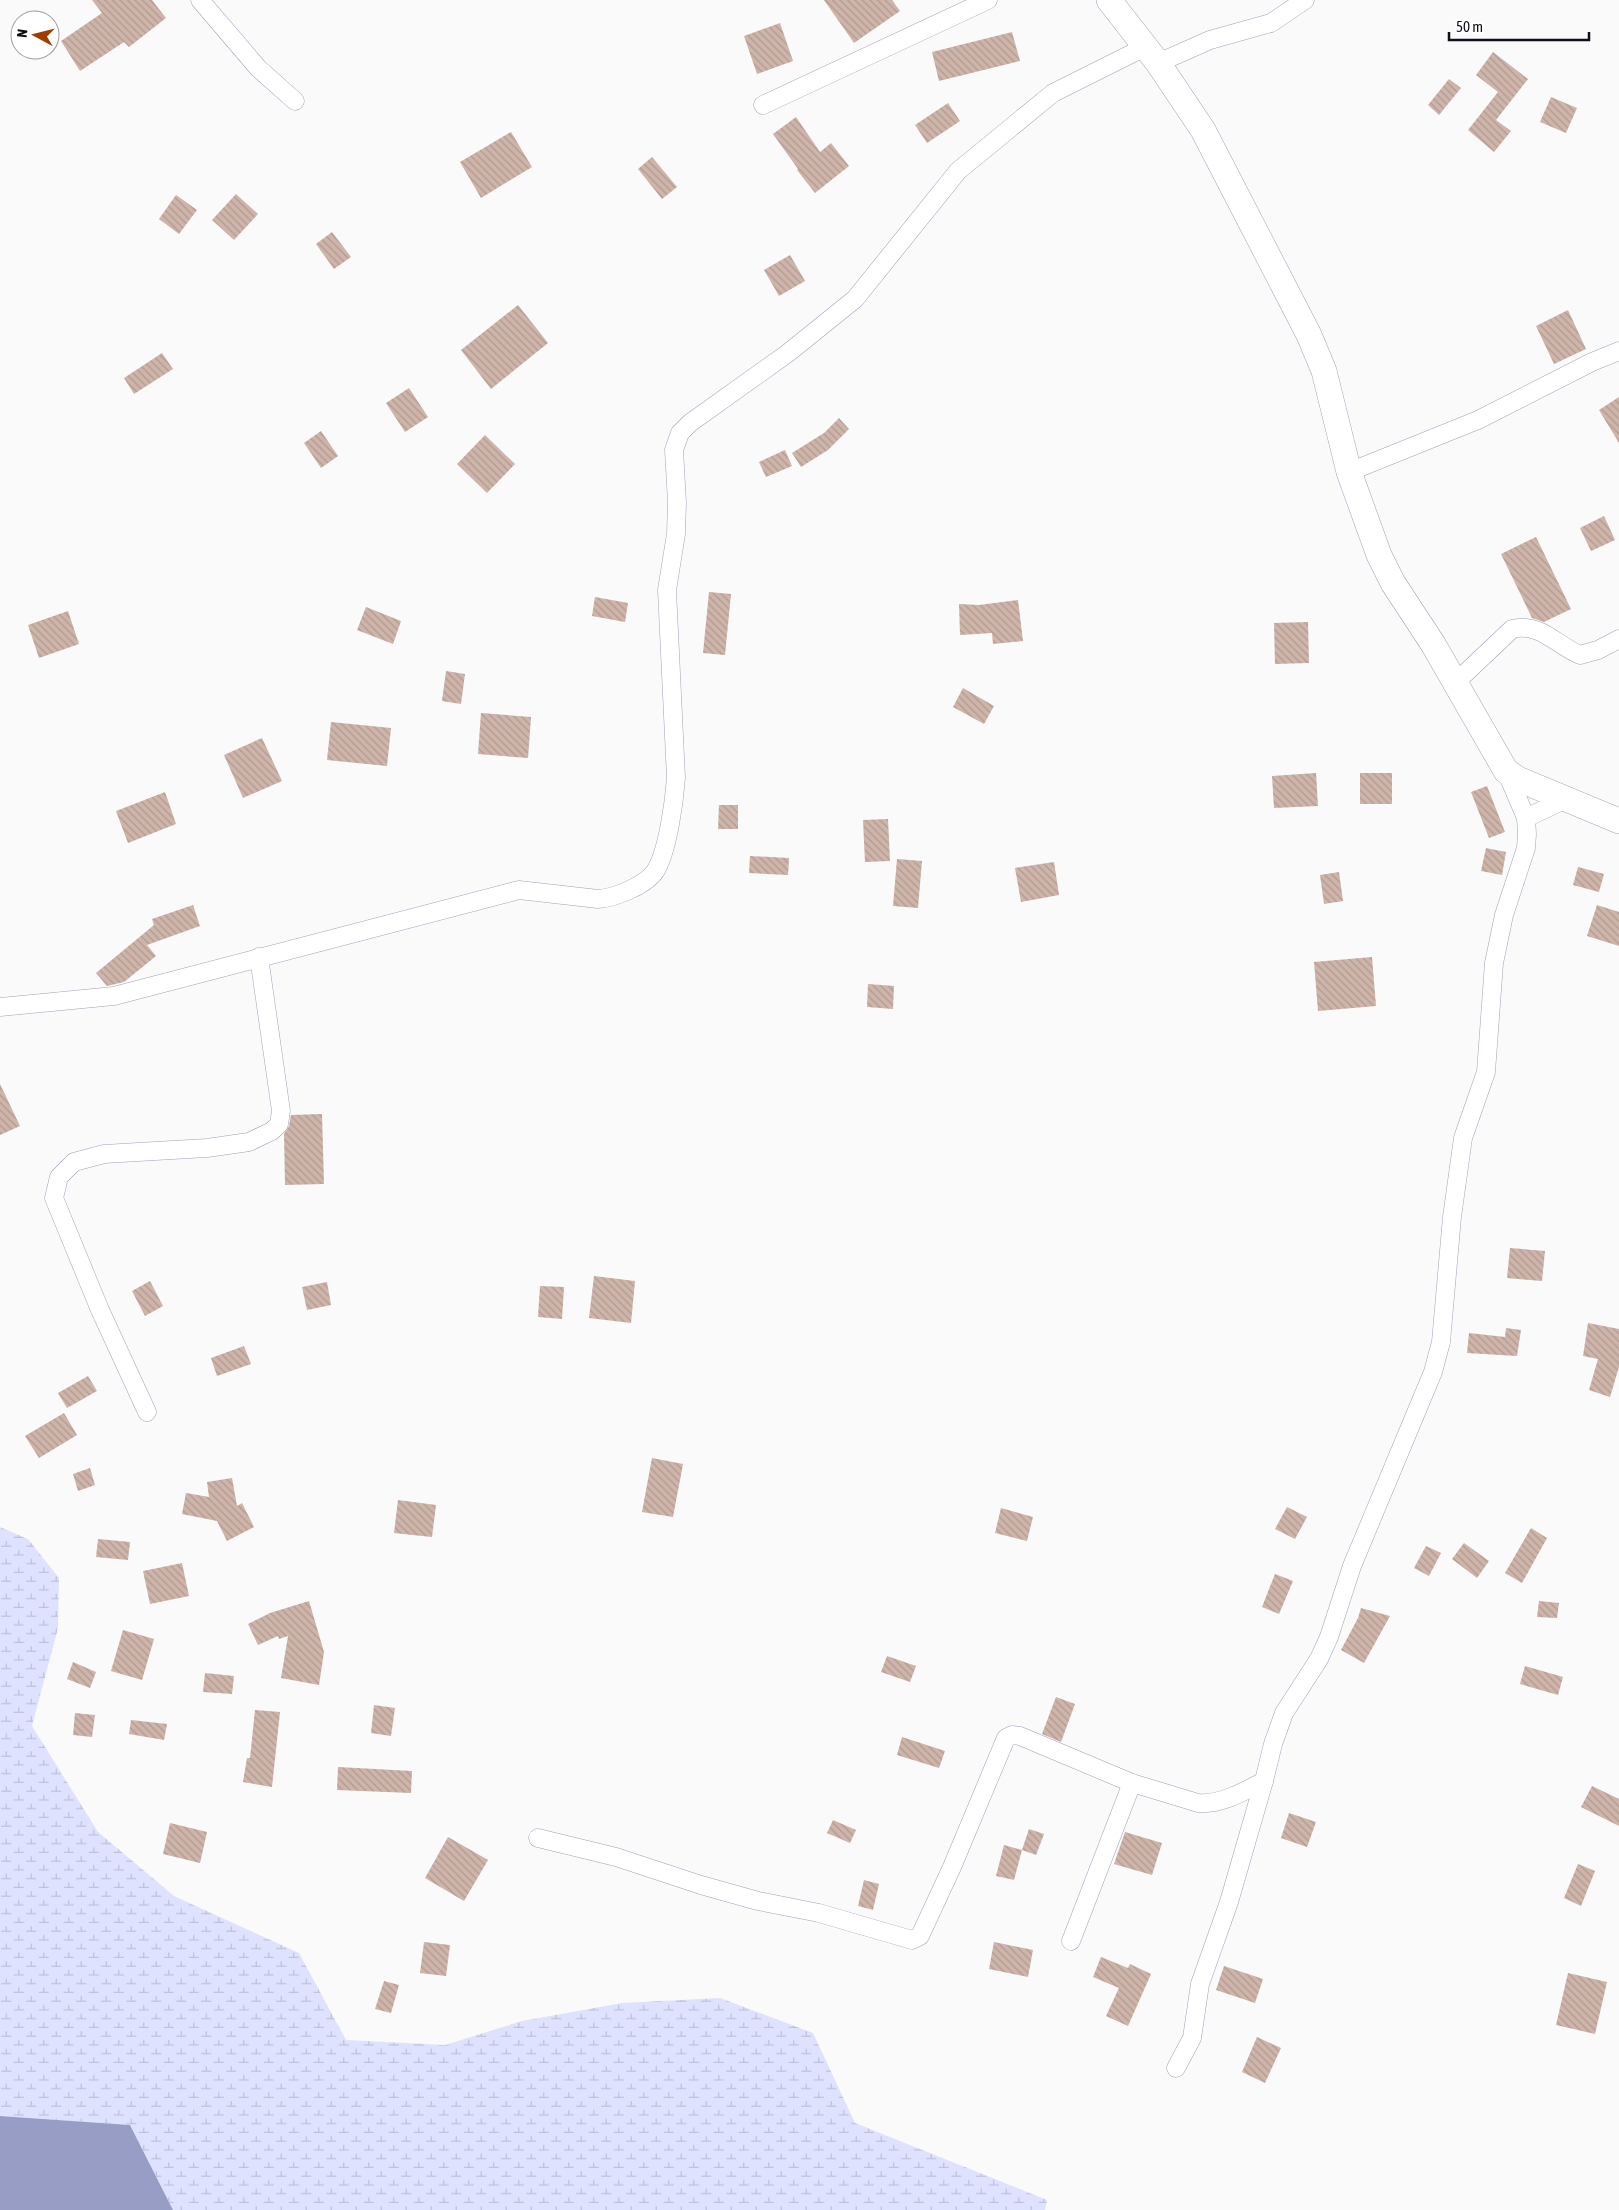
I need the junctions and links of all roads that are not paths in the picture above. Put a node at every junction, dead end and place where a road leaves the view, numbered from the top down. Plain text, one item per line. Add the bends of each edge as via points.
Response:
1 (200, 0) edge
2 (988, 0) edge
3 (1109, 0) edge
4 (1298, 2) edge
5 (1152, 55) junction
6 (294, 101) dead end
7 (763, 105) dead end
8 (1619, 351) edge
9 (1349, 472) junction
10 (1619, 639) edge
11 (1455, 683) junction
12 (1506, 771) junction
13 (1566, 799) junction
14 (1526, 818) junction
15 (1619, 821) edge
16 (259, 957) junction
17 (0, 1006) edge
18 (147, 1412) dead end
19 (1264, 1781) junction
20 (1132, 1783) junction
21 (538, 1838) dead end
22 (1071, 1941) dead end
23 (1176, 2068) dead end

1 - 6 street via 258,68
2 - 7 street
3 - 5 main road
4 - 5 street via 1270,23
5 - 9 main road via 1203,130 1309,335 1324,371
5 - 16 street via 1053,93 958,171 855,299 680,433 674,450 676,534 667,590 676,778 674,808 655,872 647,880 608,898 519,890
8 - 9 street via 1478,420
9 - 11 main road via 1393,584
10 - 11 street via 1580,656 1536,629 1517,628
11 - 12 main road
12 - 13 main road
12 - 14 street
13 - 14 street
13 - 15 main road
14 - 19 street via 1526,848 1504,915 1494,963 1486,1072 1463,1138 1441,1342 1433,1372 1352,1566 1329,1637 1284,1714 1272,1744
16 - 17 street via 114,996
16 - 18 street via 281,1111 279,1124 249,1142 207,1148 104,1154 74,1162 59,1178 54,1198
19 - 20 street via 1208,1804
19 - 23 street via 1229,1902 1200,1984 1192,2038
20 - 21 street via 1020,1736 1006,1738 920,1936 912,1940 820,1912 710,1888 616,1857
20 - 22 street

